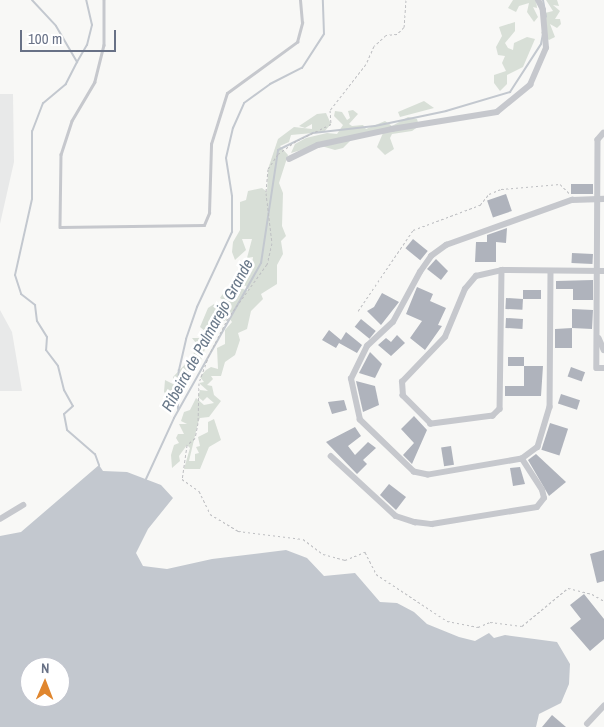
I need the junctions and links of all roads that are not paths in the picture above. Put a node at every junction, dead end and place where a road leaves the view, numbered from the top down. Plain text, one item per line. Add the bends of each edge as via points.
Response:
1 (104, 0) edge
2 (300, 0) edge
3 (538, 0) edge
4 (604, 133) edge
5 (289, 159) dead end
6 (601, 199) edge
7 (502, 270) junction
8 (551, 271) junction
9 (601, 271) edge
10 (598, 334) junction
11 (604, 350) edge
12 (604, 368) edge
13 (331, 456) dead end
14 (522, 459) junction
15 (24, 506) dead end
16 (0, 519) edge
17 (604, 706) edge
18 (586, 724) dead end

1 - 2 lane via 104,45 95,82 72,121 61,154 60,227 204,225 209,213 211,144 227,93 297,42 302,23
3 - 5 street via 543,10 546,48 530,85 497,112 328,143
4 - 6 street via 598,140
6 - 9 street
6 - 14 street via 572,200 446,245 432,256 393,322 367,346 351,379 360,420 420,475
7 - 7 street via 476,276 465,289 445,337 402,382 402,396 431,424 493,416 500,409
7 - 8 street
8 - 9 street
8 - 14 street via 550,407 538,448
9 - 10 street
10 - 11 street
10 - 12 street via 598,368
13 - 14 street via 396,516 432,524 537,507 544,498 542,490
15 - 16 street
17 - 18 street

